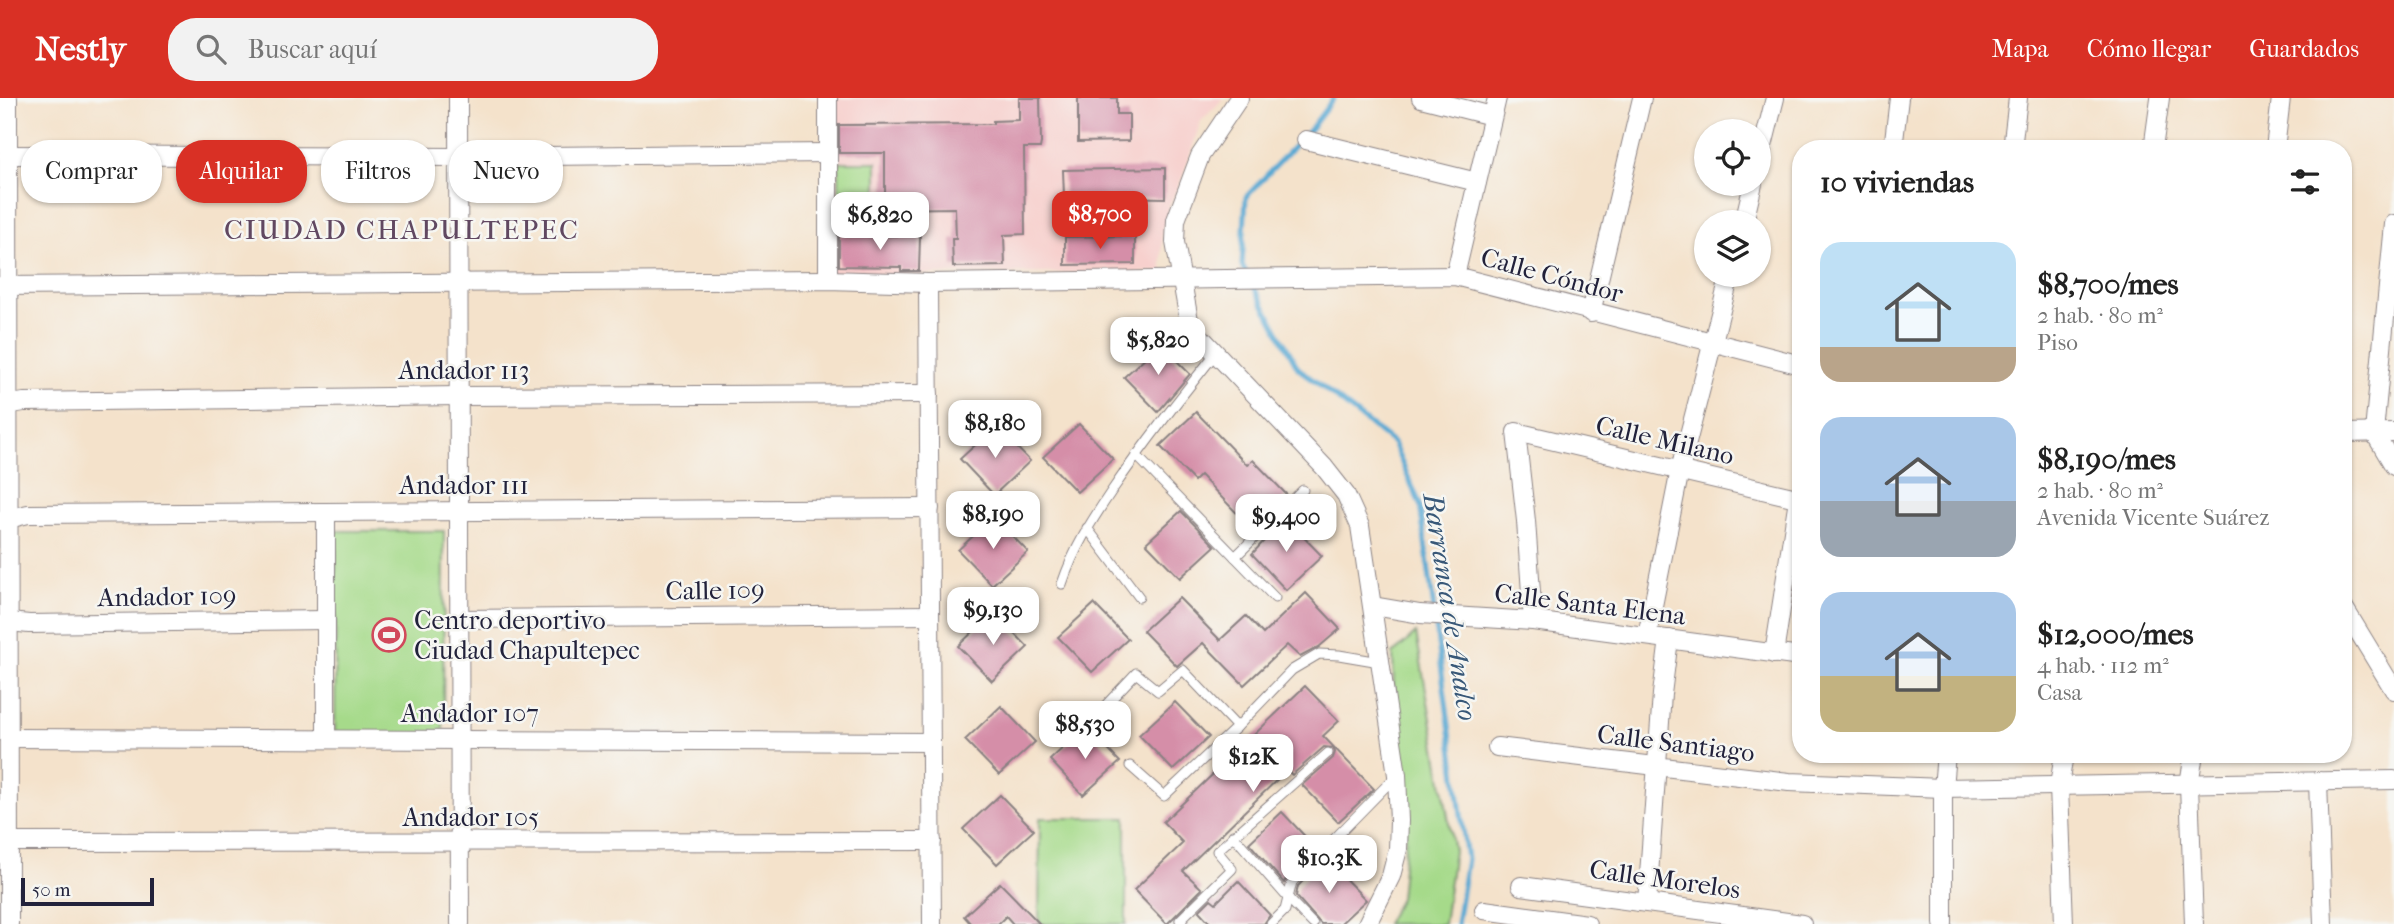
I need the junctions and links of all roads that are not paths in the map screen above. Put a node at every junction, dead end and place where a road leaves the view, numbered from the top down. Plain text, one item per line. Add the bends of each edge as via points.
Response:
1 (8, 98) edge
2 (458, 98) edge
3 (828, 98) edge
4 (1239, 98) edge
5 (1420, 98) edge
6 (1497, 98) edge
7 (1642, 98) edge
8 (1775, 98) edge
9 (1899, 98) edge
10 (2018, 98) edge
11 (2160, 98) edge
12 (2281, 98) edge
13 (1492, 116) junction
14 (1770, 119) edge
15 (458, 140) edge
16 (1307, 140) dead end
17 (1894, 140) edge
18 (2013, 140) edge
19 (2153, 140) edge
20 (2277, 140) edge
21 (828, 153) junction
22 (8, 155) junction
23 (563, 156) edge
24 (449, 157) edge
25 (1477, 182) junction
26 (4, 188) edge
27 (458, 203) edge
28 (2394, 224) edge
29 (1455, 276) junction
30 (828, 280) junction
31 (1181, 280) junction
32 (928, 283) junction
33 (458, 284) junction
34 (3, 286) edge
35 (1727, 287) edge
36 (1591, 313) junction
37 (1713, 343) junction
38 (1215, 354) junction
39 (1792, 363) edge
40 (929, 394) junction
41 (458, 396) junction
42 (5, 405) edge
43 (2374, 432) junction
44 (2394, 432) edge
45 (2352, 433) edge
46 (1136, 455) junction
47 (2394, 466) edge
48 (1680, 470) junction
49 (1303, 490) dead end
50 (1792, 497) edge
51 (930, 508) junction
52 (459, 511) junction
53 (326, 512) junction
54 (5, 519) edge
55 (1087, 528) junction
56 (1792, 542) edge
57 (1236, 557) junction
58 (1062, 584) dead end
59 (1139, 597) dead end
60 (1275, 598) dead end
61 (1373, 606) junction
62 (930, 615) junction
63 (459, 619) junction
64 (325, 620) junction
65 (1533, 621) junction
66 (2352, 621) edge
67 (10, 622) junction
68 (1647, 636) junction
69 (1669, 639) junction
70 (5, 643) edge
71 (1774, 654) junction
72 (1792, 656) edge
73 (1381, 662) junction
74 (2394, 690) edge
75 (1088, 724) dead end
76 (1237, 727) junction
77 (10, 738) junction
78 (326, 739) junction
79 (459, 739) junction
80 (931, 742) junction
81 (1497, 747) dead end
82 (1328, 752) dead end
83 (5, 761) edge
84 (1945, 763) edge
85 (2063, 763) edge
86 (2192, 763) edge
87 (1130, 766) dead end
88 (1656, 768) junction
89 (1397, 775) junction
90 (2394, 780) edge
91 (2318, 781) junction
92 (2189, 783) junction
93 (2059, 786) junction
94 (1943, 788) junction
95 (1233, 835) junction
96 (932, 841) junction
97 (10, 842) junction
98 (460, 843) junction
99 (5, 876) edge
100 (1521, 886) dead end
101 (1288, 898) junction
102 (1647, 903) junction
103 (1484, 910) dead end
104 (9, 924) edge
105 (460, 924) edge
106 (932, 924) edge
107 (1183, 924) edge
108 (1272, 924) edge
109 (1313, 924) edge
110 (1367, 924) edge
111 (1587, 924) edge
112 (1802, 924) edge
113 (1943, 924) edge
114 (2064, 924) edge
115 (2194, 924) edge
116 (2323, 924) edge

1 - 22 street
2 - 15 street
3 - 21 street
4 - 31 street via 1200,156 1183,198 1175,242
5 - 13 street
6 - 13 street
7 - 36 street
8 - 14 street
9 - 17 street
10 - 18 street
11 - 19 street
12 - 20 street
13 - 25 street
16 - 25 street
21 - 23 street
21 - 30 street
22 - 24 street
22 - 26 street
25 - 29 street
26 - 34 street
27 - 33 street
28 - 43 street
29 - 31 street, Calle Cóndor
29 - 36 street, Calle Cóndor
30 - 32 street, Calle Cóndor
30 - 33 street, Calle Cóndor
31 - 32 street, Calle Cóndor
31 - 38 street via 1190,326
32 - 40 street
33 - 34 street, Calle Cóndor
33 - 41 street
34 - 42 street
35 - 37 street
36 - 37 street, Calle Cóndor
37 - 39 street, Calle Cóndor
37 - 48 street
38 - 46 lane
38 - 61 street via 1346,495 1360,526
40 - 41 street, Andador 113
40 - 51 street
41 - 42 street, Andador 113
41 - 52 street
42 - 54 street
43 - 44 street
43 - 45 street
43 - 47 street
46 - 55 lane
46 - 57 lane
48 - 50 street, Calle Milano
48 - 65 street, Calle Milano via 1516,432
48 - 68 street
49 - 57 lane
51 - 52 street, Andador 111
51 - 62 street
52 - 53 street, Andador 111
52 - 63 street
53 - 54 street, Andador 111 via 28,514
53 - 64 street
54 - 67 street
55 - 58 lane
55 - 59 lane
56 - 71 street
57 - 60 lane
61 - 65 street, Calle Santa Elena via 1420,614
61 - 73 street
62 - 63 street, Calle 109
62 - 80 street
63 - 79 street
64 - 67 street, Andador 109
64 - 78 street
65 - 68 street, Calle Santa Elena
66 - 74 street
67 - 70 street
68 - 69 street, Calle Santa Elena
69 - 71 street, Calle Santa Elena
69 - 88 street
70 - 77 street
71 - 72 street, Calle Santa Elena
73 - 76 lane via 1319,654 1292,670
73 - 89 street
75 - 76 lane via 1136,673 1158,691 1183,670
76 - 87 lane via 1164,796
77 - 78 street, Andador 107
77 - 83 street
78 - 79 street, Andador 107
79 - 80 street, Andador 107
79 - 98 street
80 - 96 street
81 - 88 street, Calle Santiago
82 - 95 lane
83 - 97 street
84 - 94 street
85 - 93 street
86 - 92 street
88 - 94 street, Calle Santiago via 1789,782
88 - 102 street
89 - 101 lane via 1292,882
89 - 110 street via 1398,849 1391,876
90 - 91 street, Calle Santiago
91 - 92 street, Calle Santiago
91 - 116 street
92 - 93 street, Calle Santiago
92 - 115 street
93 - 94 street, Calle Santiago
93 - 114 street
94 - 113 street
95 - 101 lane
95 - 107 lane via 1217,851 1232,869 1180,920
96 - 98 street, Andador 105
96 - 106 street
97 - 98 street, Andador 105
97 - 99 street
98 - 105 street
99 - 104 street
100 - 102 street, Calle Morelos
101 - 108 lane
101 - 109 lane
102 - 112 street, Calle Morelos
103 - 111 street

